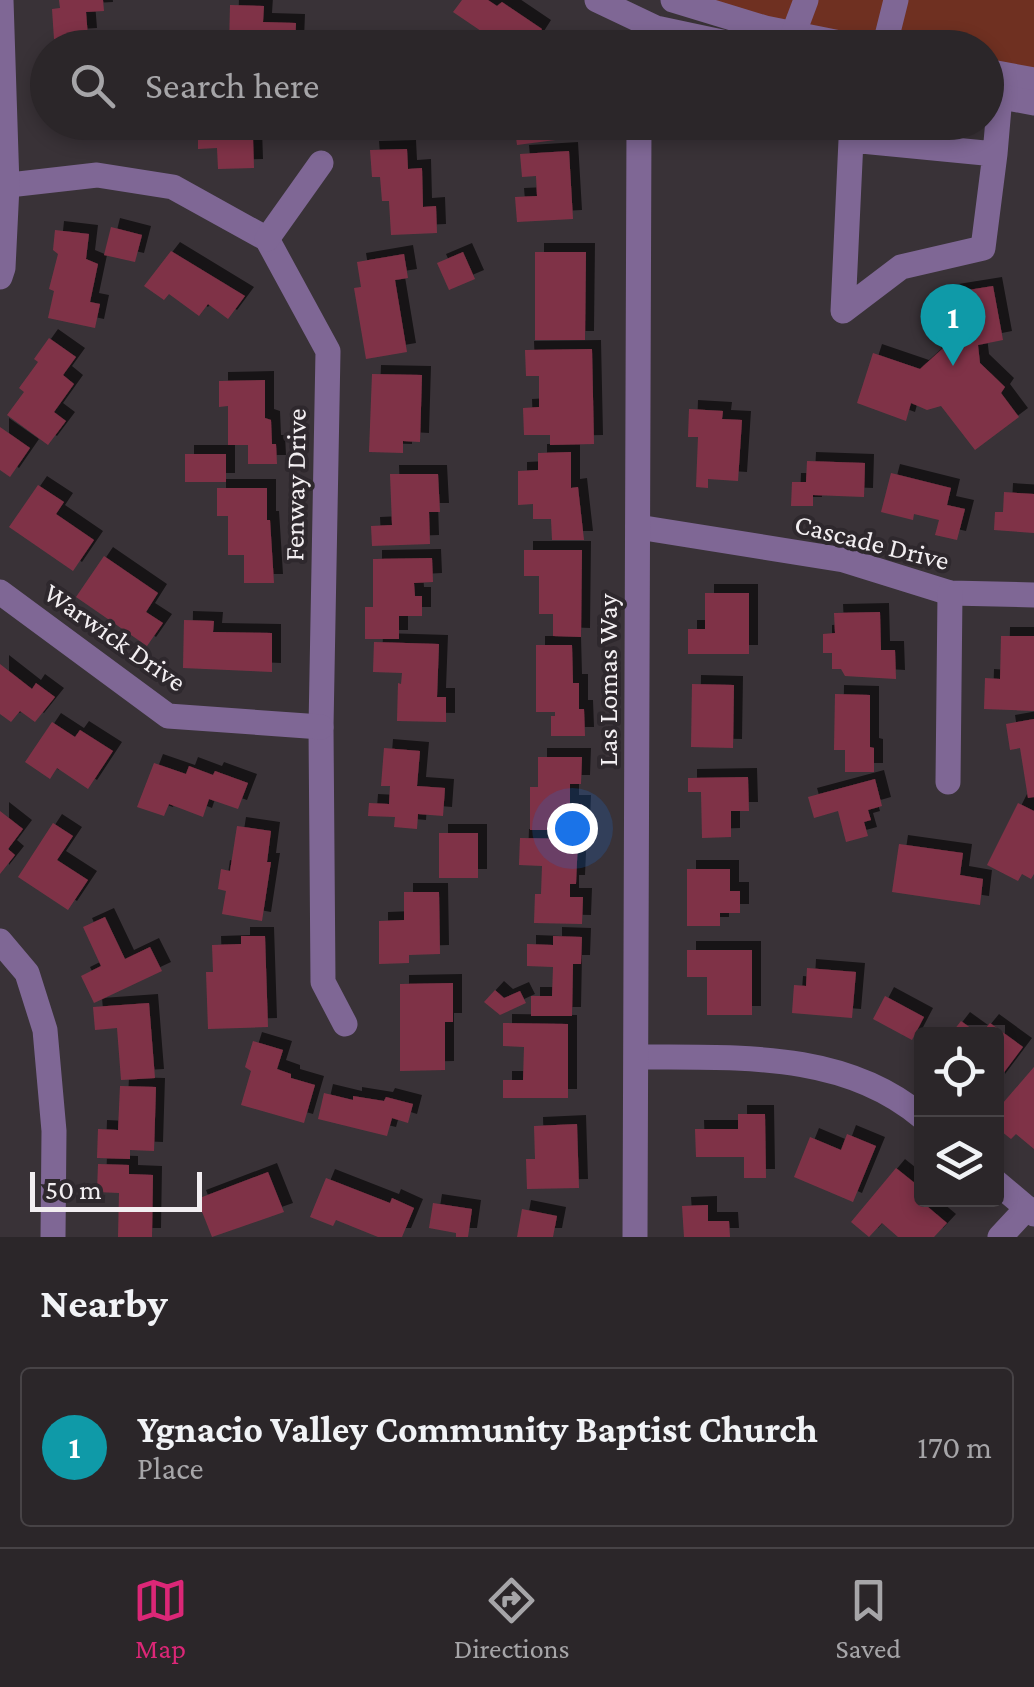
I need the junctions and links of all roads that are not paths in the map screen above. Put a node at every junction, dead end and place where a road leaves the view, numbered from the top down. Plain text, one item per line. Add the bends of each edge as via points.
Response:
1 (1, 0) edge
2 (597, 0) edge
3 (670, 0) edge
4 (806, 0) edge
5 (896, 0) edge
6 (641, 30) edge
7 (657, 30) edge
8 (780, 30) edge
9 (795, 30) edge
10 (888, 30) edge
11 (1004, 75) edge
12 (1034, 80) edge
13 (1004, 97) edge
14 (1034, 103) edge
15 (639, 140) edge
16 (995, 140) edge
17 (995, 154) junction
18 (321, 163) dead end
19 (4, 186) edge
20 (267, 239) junction
21 (0, 277) edge
22 (638, 528) junction
23 (0, 592) edge
24 (950, 593) junction
25 (1034, 596) edge
26 (321, 727) junction
27 (948, 782) dead end
28 (0, 941) edge
29 (345, 1024) dead end
30 (637, 1057) junction
31 (914, 1110) edge
32 (1004, 1189) edge
33 (1030, 1211) edge
34 (53, 1237) edge
35 (635, 1237) edge
36 (1000, 1237) edge

1 - 19 street
2 - 6 street
3 - 7 street
3 - 8 street
4 - 9 street
5 - 10 street
11 - 12 street
13 - 14 street
15 - 22 street, Las Lomas Way
16 - 17 street
17 - 17 street via 984,248 900,266 843,311 851,140
18 - 20 street
19 - 20 street via 97,176 173,187
19 - 21 street
20 - 26 street, Fenway Drive via 328,351
22 - 24 street, Cascade Drive via 844,560
22 - 30 street, Las Lomas Way
23 - 26 street, Warwick Drive via 168,716
24 - 25 street, Cascade Drive
24 - 27 street
26 - 29 street, Fenway Drive via 323,982
28 - 34 street via 27,973 45,1030 54,1130
30 - 31 street via 764,1058 849,1074
30 - 35 street, Las Lomas Way
32 - 33 street
33 - 36 street

